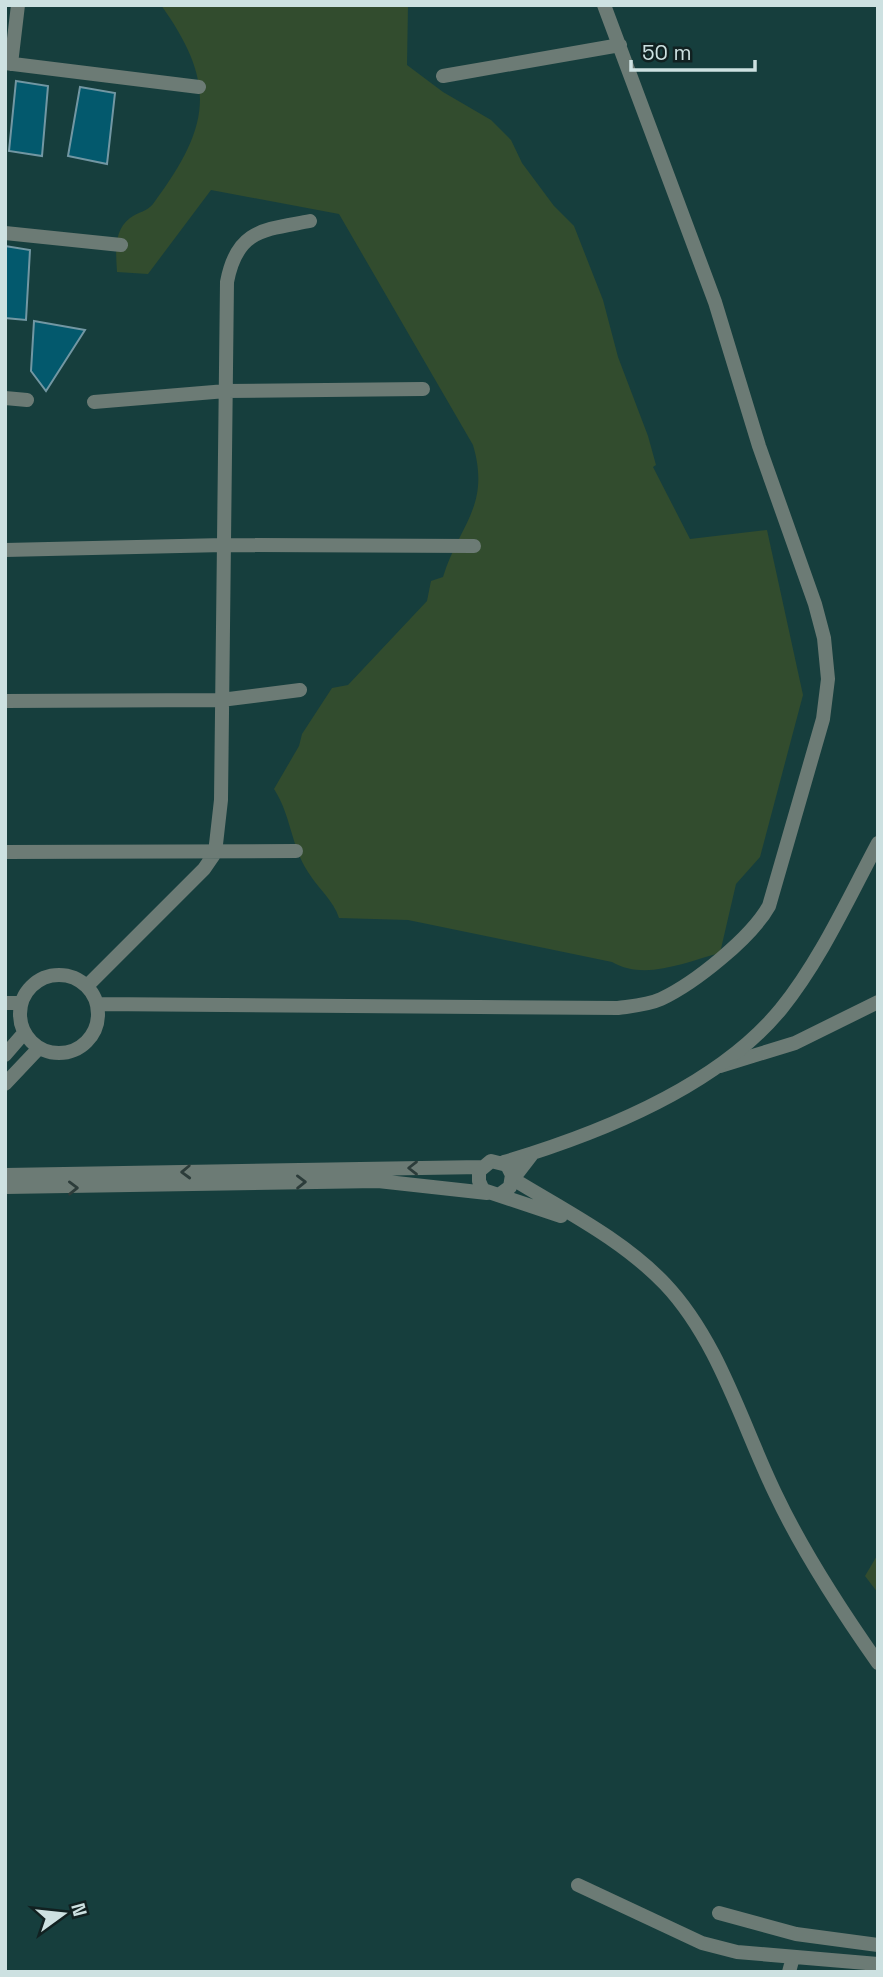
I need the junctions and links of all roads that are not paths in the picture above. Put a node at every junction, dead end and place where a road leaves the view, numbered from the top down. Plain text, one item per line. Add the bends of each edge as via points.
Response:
1 (18, 5) edge
2 (604, 5) edge
3 (620, 45) junction
4 (8, 64) edge
5 (443, 76) dead end
6 (199, 87) dead end
7 (310, 221) dead end
8 (5, 233) edge
9 (121, 245) dead end
10 (423, 389) dead end
11 (226, 391) junction
12 (5, 398) edge
13 (27, 400) dead end
14 (94, 402) dead end
15 (224, 545) junction
16 (474, 546) dead end
17 (5, 550) edge
18 (300, 690) dead end
19 (221, 700) junction
20 (5, 701) edge
21 (878, 843) edge
22 (296, 851) dead end
23 (5, 852) edge
24 (215, 853) junction
25 (87, 986) junction
26 (878, 1002) edge
27 (5, 1003) edge
28 (21, 1003) junction
29 (97, 1004) junction
30 (24, 1033) junction
31 (39, 1048) junction
32 (5, 1055) edge
33 (720, 1066) junction
34 (5, 1084) edge
35 (533, 1153) junction
36 (504, 1163) junction
37 (482, 1167) junction
38 (5, 1175) edge
39 (513, 1179) junction
40 (5, 1187) edge
41 (493, 1194) junction
42 (585, 1224) junction
43 (878, 1662) edge
44 (578, 1885) dead end
45 (719, 1913) dead end
46 (878, 1945) edge
47 (793, 1956) junction
48 (878, 1964) edge
49 (789, 1972) edge

1 - 4 street
2 - 3 street
3 - 5 street
3 - 29 street via 715,302 824,638 828,679 823,719 768,906 744,939 675,991 659,1000 618,1009
4 - 6 street
7 - 11 street via 267,229 247,238 237,250 228,282
8 - 9 street
10 - 11 street
11 - 14 street
11 - 15 street
12 - 13 street
15 - 16 street
15 - 17 street
15 - 19 street
18 - 19 street
19 - 20 street
19 - 24 street via 221,800
21 - 33 street via 794,993 765,1027
22 - 24 street
23 - 24 street
24 - 25 street
25 - 28 street via 69,976 49,975 31,986
25 - 29 street
26 - 33 street via 795,1043
27 - 28 street
28 - 30 street
29 - 31 street via 97,1025 78,1048 58,1054
30 - 31 street
30 - 32 street
31 - 34 street
33 - 35 street via 652,1104
35 - 36 street
35 - 39 street
36 - 37 street via 491,1161
36 - 39 street
37 -> 38 street
37 - 41 street via 479,1181
39 - 41 street via 507,1191
39 - 42 street
40 -> 41 street via 379,1181
41 - 42 street
42 - 43 street via 623,1246 682,1306 721,1373 790,1523
44 - 47 street via 702,1943 737,1952
45 - 46 street via 796,1934
47 - 48 street
47 - 49 street

